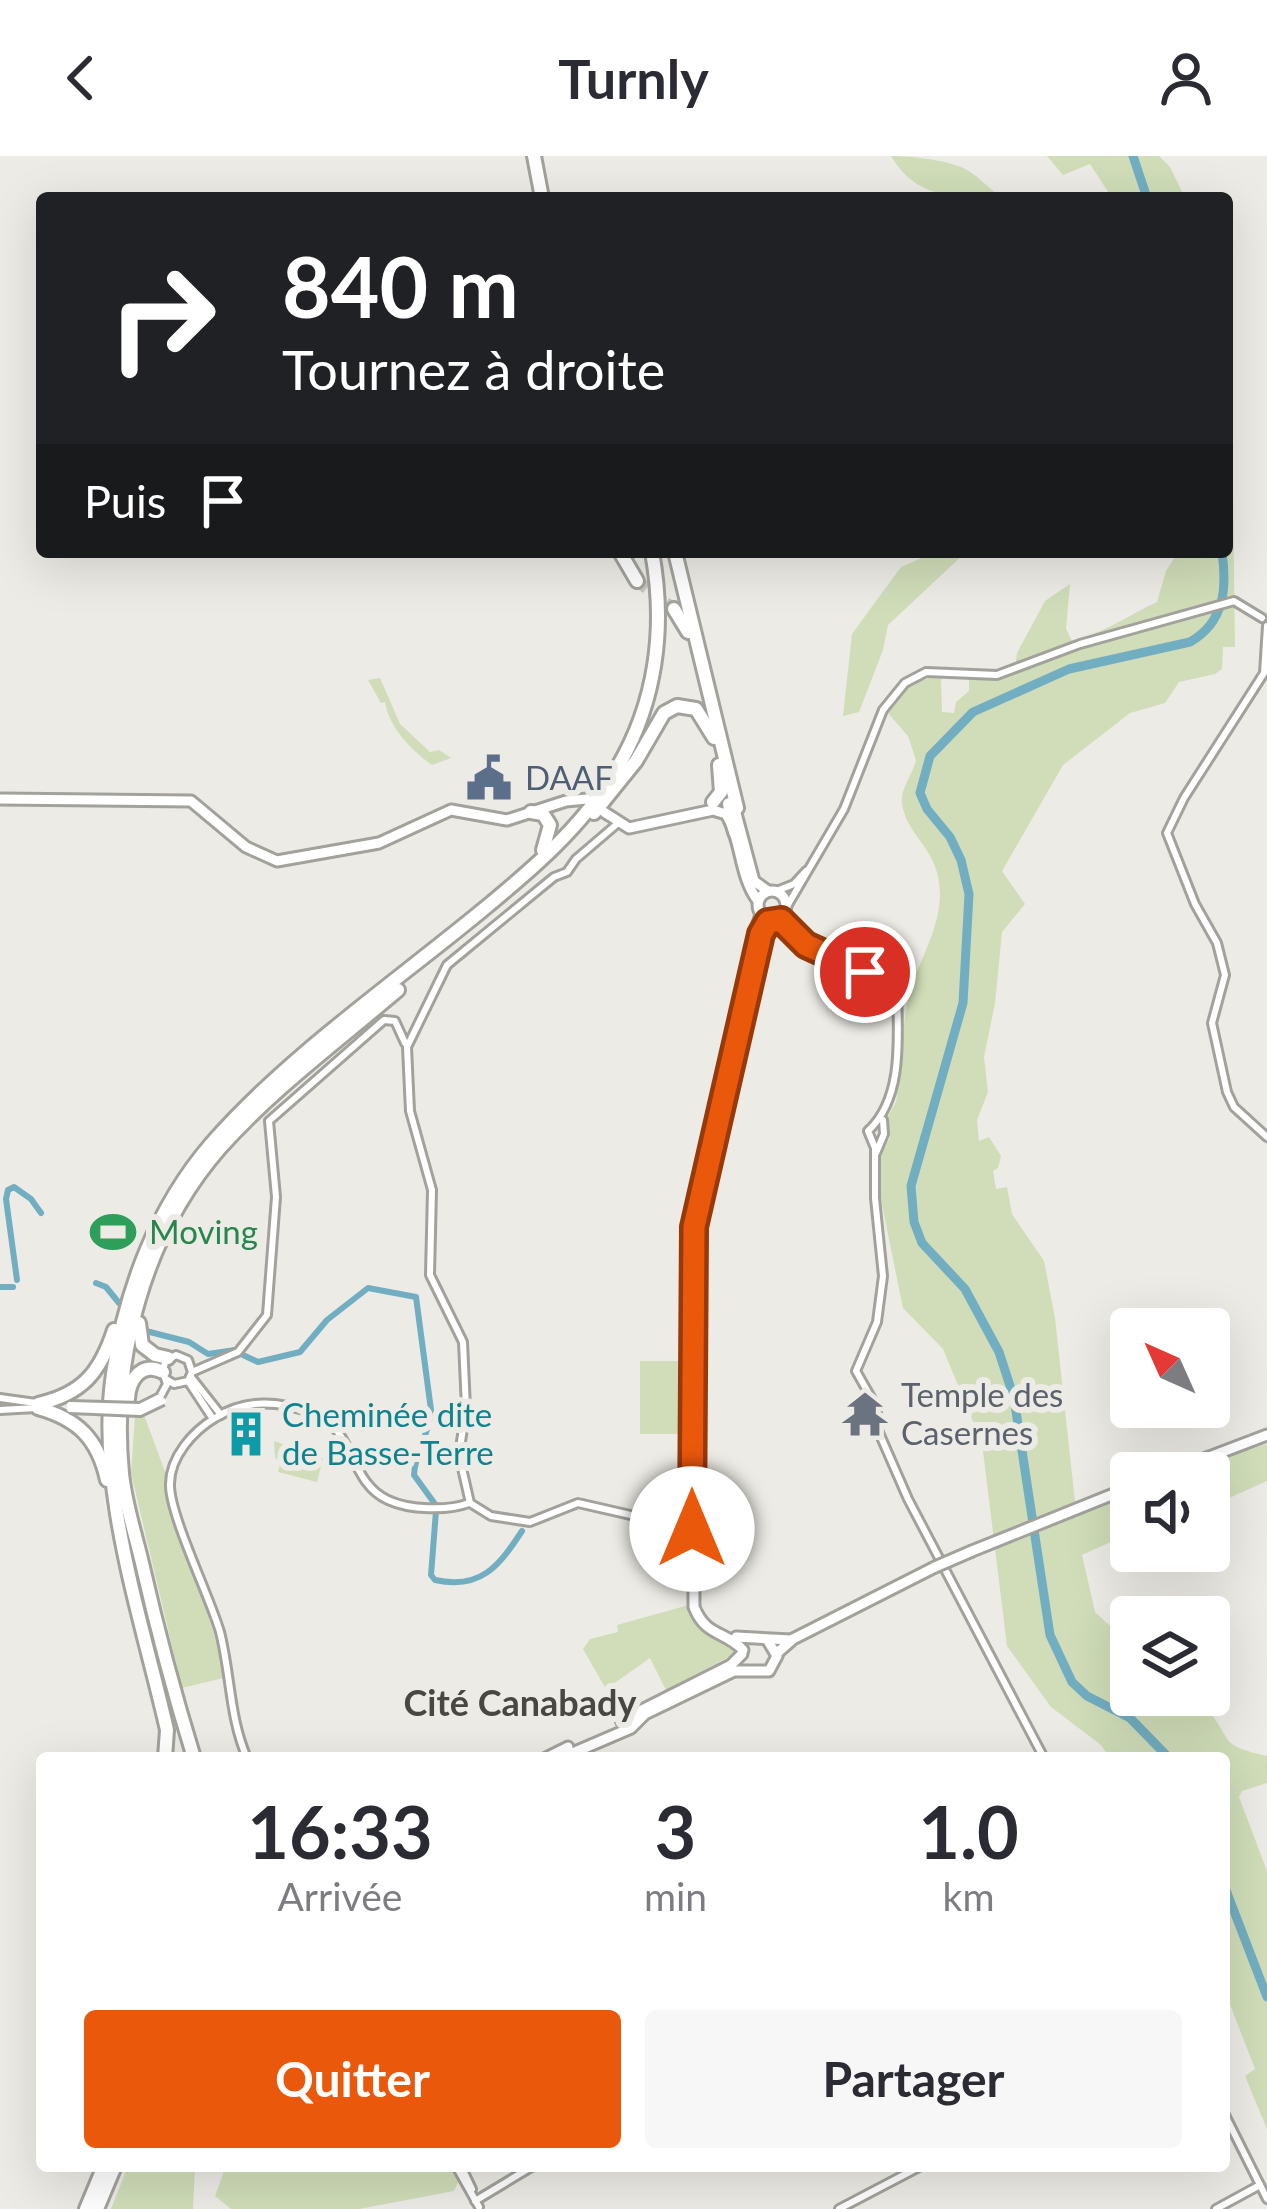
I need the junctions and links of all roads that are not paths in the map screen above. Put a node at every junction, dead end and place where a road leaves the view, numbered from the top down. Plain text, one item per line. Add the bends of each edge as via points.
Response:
1 (530, 156) edge
2 (537, 192) edge
3 (624, 558) edge
4 (656, 558) edge
5 (657, 558) edge
6 (676, 558) edge
7 (638, 581) tunnel mouth
8 (674, 609) tunnel mouth
9 (1266, 621) edge
10 (714, 738) junction
11 (0, 799) edge
12 (544, 802) junction
13 (723, 805) junction
14 (531, 812) junction
15 (604, 812) dead end
16 (490, 818) junction
17 (513, 819) junction
18 (589, 819) junction
19 (617, 824) junction
20 (735, 832) joint
21 (817, 860) junction
22 (771, 891) junction
23 (758, 901) junction
24 (761, 914) junction
25 (780, 914) junction
26 (456, 932) junction
27 (741, 1021) junction
28 (407, 1047) junction
29 (879, 1126) junction
30 (1267, 1137) edge
31 (877, 1140) junction
32 (182, 1203) junction
33 (139, 1268) junction
34 (188, 1360) junction
35 (210, 1362) junction
36 (166, 1370) junction
37 (187, 1378) junction
38 (0, 1398) edge
39 (162, 1399) junction
40 (38, 1406) junction
41 (0, 1410) edge
42 (217, 1417) junction
43 (1267, 1435) edge
44 (1220, 1452) edge
45 (125, 1496) junction
46 (1110, 1496) edge
47 (470, 1503) junction
48 (692, 1529) junction
49 (128, 1556) junction
50 (725, 1637) junction
51 (147, 1638) junction
52 (793, 1639) junction
53 (754, 1640) junction
54 (768, 1641) junction
55 (743, 1652) junction
56 (777, 1653) junction
57 (748, 1670) junction
58 (628, 1721) junction
59 (165, 1752) edge
60 (176, 1752) edge
61 (189, 1752) edge
62 (245, 1752) edge
63 (559, 1752) edge
64 (572, 1752) edge
65 (1041, 1752) edge
66 (1230, 2125) edge
67 (101, 2172) edge
68 (112, 2172) edge
69 (461, 2172) edge
70 (462, 2172) edge
71 (523, 2172) edge
72 (910, 2172) edge
73 (1260, 2185) junction
74 (473, 2190) junction
75 (487, 2194) junction
76 (1267, 2198) edge
77 (478, 2204) edge
78 (86, 2209) edge
79 (97, 2209) edge
80 (839, 2209) edge
81 (1216, 2209) edge

1 - 2 highway
3 - 7 highway
4 - 26 highway via 655,665 632,742 571,829
5 - 18 highway via 666,620 653,705 629,762
6 - 13 highway
8 - 10 highway via 691,639
9 - 21 street via 1234,602 998,674 920,675 883,710
9 - 30 street via 1264,674 1167,833 1225,975 1212,1023 1223,1078 1234,1107
10 - 13 highway
10 - 18 highway via 696,709 670,708
11 - 16 main road via 190,800 255,853 277,861 379,843 452,810
12 - 14 main road via 572,794 587,799
12 - 16 main road
12 - 17 main road
13 - 19 main road via 641,827
13 - 20 highway
13 - 22 main road via 754,881
14 - 17 main road
14 - 26 highway via 548,818 549,842
15 - 19 main road
16 - 17 main road
18 - 32 highway via 244,1124
19 - 28 street via 447,965
20 - 23 main road
21 - 22 street via 794,884
21 - 25 street
22 - 23 main road
22 - 25 main road via 783,898
23 - 24 main road
24 - 25 main road
24 - 27 main road
25 - 27 main road via 761,934
25 - 29 street via 796,937 898,993 894,1087
26 - 33 highway via 213,1142 173,1198
27 - 48 main road via 697,1210
28 - 35 street via 395,1021 384,1020 269,1121 276,1197 267,1315 238,1352
28 - 47 street via 410,1111 432,1190 431,1278 463,1342 459,1455
29 - 31 street via 884,1134
29 - 31 street via 868,1131
31 - 65 street via 883,1290 856,1371 905,1493
32 - 36 highway via 138,1328
32 - 45 highway via 148,1271 128,1343 120,1413
33 - 40 highway via 94,1376
33 - 49 highway via 118,1341 110,1413
34 - 35 street
34 - 36 street via 176,1355
34 - 37 street
35 - 37 street
36 - 37 street
36 - 39 street
36 - 45 highway via 143,1369 130,1383
37 - 39 street
37 - 42 street
38 - 40 street
39 - 40 street, bridge via 140,1412
40 - 41 street
40 - 49 highway via 68,1418 94,1442
42 - 47 street via 270,1402 315,1413 337,1428 362,1479 384,1499
42 - 62 street via 179,1454 170,1486 220,1633
43 - 44 main road
45 - 61 highway
46 - 52 main road, bridge via 935,1567
47 - 48 street via 491,1516 530,1522 578,1503
48 - 50 main road via 694,1606 703,1625
49 - 51 highway
50 - 53 main road
50 - 55 main road
51 - 59 highway
51 - 60 highway
52 - 54 main road
52 - 56 main road
53 - 54 main road
53 - 55 main road
54 - 56 main road
55 - 57 main road
55 - 58 main road
56 - 57 main road via 769,1671
57 - 58 main road
58 - 63 main road
58 - 64 main road
66 - 73 street
67 - 78 highway
68 - 79 highway
69 - 77 street
70 - 74 street
71 - 75 street
72 - 80 street
73 - 76 street
73 - 81 street
74 - 75 street
74 - 77 street
75 - 77 street

